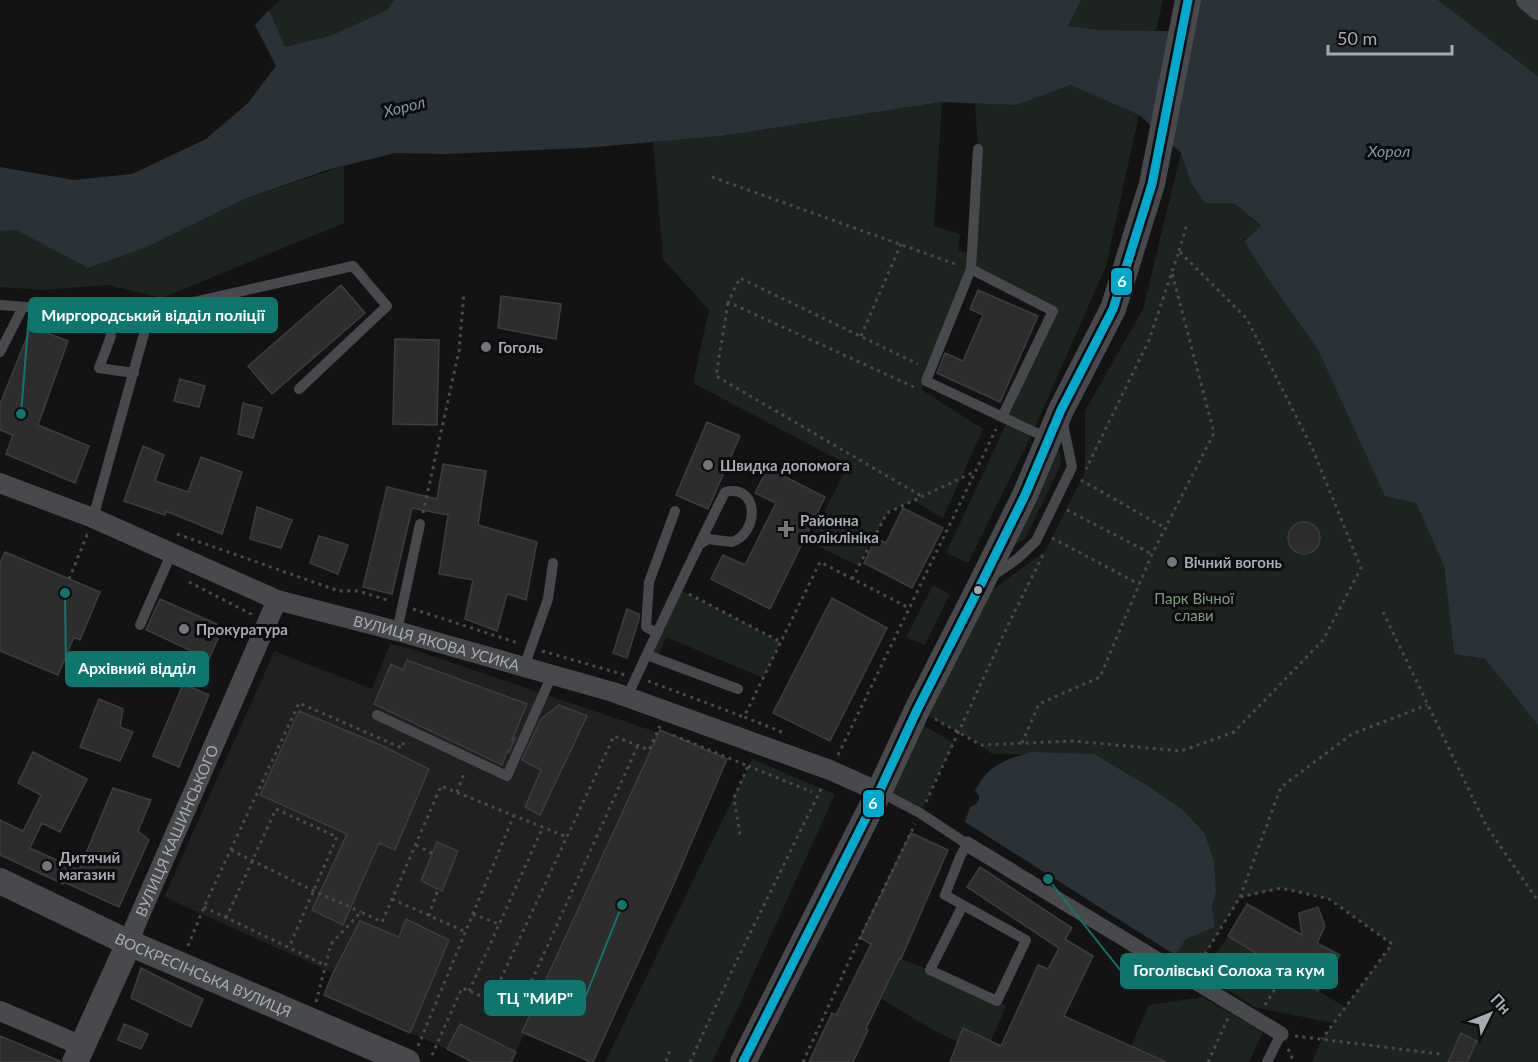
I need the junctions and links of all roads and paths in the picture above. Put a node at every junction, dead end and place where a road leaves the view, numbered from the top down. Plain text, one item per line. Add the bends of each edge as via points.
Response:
1 (1188, 0) edge
2 (1526, 0) edge
3 (1538, 10) edge
4 (978, 149) dead end
5 (712, 177) dead end
6 (1188, 224) dead end
7 (901, 244) junction
8 (1179, 251) junction
9 (971, 270) junction
10 (1172, 271) junction
11 (464, 293) dead end
12 (728, 302) junction
13 (0, 305) edge
14 (23, 307) junction
15 (861, 336) junction
16 (0, 352) edge
17 (930, 370) junction
18 (134, 373) junction
19 (926, 381) junction
20 (299, 388) dead end
21 (1061, 410) junction
22 (1002, 417) junction
23 (1049, 439) junction
24 (976, 472) junction
25 (0, 483) edge
26 (922, 496) junction
27 (1067, 510) dead end
28 (675, 511) dead end
29 (93, 518) junction
30 (420, 524) joint
31 (1165, 528) junction
32 (171, 532) dead end
33 (96, 539) dead end
34 (700, 544) junction
35 (1048, 544) dead end
36 (1045, 551) dead end
37 (1152, 554) junction
38 (168, 561) junction
39 (553, 563) dead end
40 (69, 579) dead end
41 (852, 579) junction
42 (981, 584) junction
43 (1139, 584) junction
44 (677, 588) junction
45 (278, 600) junction
46 (403, 605) junction
47 (909, 608) junction
48 (1383, 612) dead end
49 (247, 624) dead end
50 (140, 626) dead end
51 (397, 632) junction
52 (656, 633) junction
53 (781, 642) junction
54 (525, 645) dead end
55 (647, 655) junction
56 (524, 667) junction
57 (552, 675) junction
58 (738, 689) dead end
59 (627, 697) junction
60 (1427, 705) junction
61 (917, 710) junction
62 (666, 711) junction
63 (377, 715) dead end
64 (409, 730) junction
65 (669, 733) dead end
66 (786, 733) dead end
67 (958, 733) junction
68 (1022, 743) junction
69 (638, 745) junction
70 (470, 759) junction
71 (748, 766) junction
72 (830, 770) junction
73 (457, 792) junction
74 (812, 792) dead end
75 (879, 792) junction
76 (920, 813) junction
77 (514, 815) junction
78 (543, 827) junction
79 (740, 835) dead end
80 (567, 837) junction
81 (416, 844) junction
82 (967, 844) junction
83 (231, 850) junction
84 (433, 854) dead end
85 (252, 860) junction
86 (0, 881) edge
87 (438, 889) dead end
88 (314, 891) junction
89 (1240, 897) junction
90 (392, 899) junction
91 (1538, 901) edge
92 (963, 905) junction
93 (204, 907) junction
94 (361, 912) junction
95 (473, 914) junction
96 (429, 916) junction
97 (226, 918) junction
98 (499, 924) junction
99 (466, 932) junction
100 (129, 943) junction
101 (289, 947) junction
102 (187, 948) dead end
103 (326, 965) junction
104 (1286, 971) dead end
105 (1188, 978) junction
106 (469, 991) junction
107 (491, 1000) junction
108 (315, 1004) dead end
109 (1233, 1005) junction
110 (0, 1011) edge
111 (1256, 1019) junction
112 (1281, 1034) junction
113 (1322, 1039) junction
114 (671, 1048) dead end
115 (79, 1054) edge
116 (1440, 1054) dead end
117 (412, 1055) edge
118 (432, 1055) dead end
119 (381, 1057) edge
120 (665, 1062) edge
121 (690, 1062) edge
122 (743, 1062) edge
123 (803, 1062) edge
124 (1208, 1062) edge
125 (1267, 1062) edge

1 - 21 street via 1152,184 1113,309
2 - 3 street
4 - 9 lane
5 - 7 path
6 - 8 path
7 - 9 path
7 - 15 path
8 - 10 path
8 - 68 path via 1247,319 1313,450 1361,568 1323,640 1234,732 1181,751 1073,741
9 - 17 lane
9 - 22 lane via 1053,311
10 - 31 path via 1214,433
10 - 31 path via 1149,340 1081,481
11 - 30 path via 459,351
12 - 15 path via 740,278
12 - 19 path via 921,391
12 - 26 path via 716,376
13 - 14 lane
14 - 16 lane
14 - 18 lane via 106,313 111,336 99,368
15 - 17 path
17 - 19 lane
18 - 20 lane via 150,312 353,266 387,306
18 - 29 lane
19 - 22 lane
21 - 23 street
21 - 42 lane via 1072,466 1036,541
22 - 23 lane
22 - 24 path
23 - 42 street
24 - 26 path
24 - 47 path
25 - 29 street, ВУЛИЦЯ ЯКОВА УСИКА
26 - 41 path via 887,513
27 - 37 path
28 - 52 lane via 649,582 646,627
29 - 38 street, ВУЛИЦЯ ЯКОВА УСИКА
30 - 46 lane
31 - 37 path
32 - 46 path via 339,591 358,591
33 - 40 path via 87,535
34 - 34 lane via 725,492 733,490 748,498 753,516 735,542 714,538
34 - 44 lane
35 - 43 path via 1052,538
36 - 67 path
37 - 43 path
38 - 45 street, ВУЛИЦЯ ЯКОВА УСИКА
38 - 49 path via 251,614
38 - 50 lane
39 - 56 lane via 548,599
41 - 47 path
41 - 53 path via 820,562
42 - 61 street
43 - 68 path via 1100,677 1039,704
44 - 52 lane
44 - 53 path
45 - 51 street, ВУЛИЦЯ ЯКОВА УСИКА
45 - 100 street, ВУЛИЦЯ КАШИНСЬКОГО
46 - 51 lane
46 - 54 path
47 - 72 path
48 - 60 path
51 - 56 street, ВУЛИЦЯ ЯКОВА УСИКА
52 - 55 lane
53 - 66 path via 744,717
55 - 58 lane
55 - 59 lane
56 - 57 street, ВУЛИЦЯ ЯКОВА УСИКА
57 - 59 street, ВУЛИЦЯ ЯКОВА УСИКА
57 - 70 lane via 507,776
59 - 62 street, ВУЛИЦЯ ЯКОВА УСИКА
60 - 89 path via 1352,734 1281,787
60 - 91 path via 1487,827
61 - 67 path
61 - 75 street
62 - 69 path via 649,750
62 - 72 street, ВУЛИЦЯ ЯКОВА УСИКА
63 - 64 lane
64 - 70 lane
64 - 83 path via 402,748 299,703
65 - 71 path
67 - 68 path via 981,745
67 - 76 path
69 - 80 path via 614,736
69 - 107 path via 519,1009
70 - 73 path
71 - 74 path
71 - 79 path via 734,798
72 - 75 street, ВУЛИЦЯ ЯКОВА УСИКА
72 - 121 path
73 - 77 path
73 - 81 path via 441,786
75 - 76 lane
75 - 122 street
76 - 82 lane
76 - 123 path
77 - 78 path
77 - 95 path
78 - 80 path
78 - 98 path
80 - 107 path
81 - 84 path
81 - 90 path
82 - 92 lane via 945,895
82 - 105 street
83 - 85 path
83 - 93 path
85 - 88 path
85 - 88 path via 276,809 337,837
85 - 97 path
86 - 100 street, ВОСКРЕСІНСЬКА ВУЛИЦЯ
87 - 96 path
88 - 94 path
88 - 101 path
89 - 105 path
89 - 113 path via 1281,888 1329,899 1392,944
90 - 94 path via 382,922
90 - 96 path
92 - 92 lane via 1026,940 997,1001 930,970
93 - 97 path
93 - 102 path
94 - 103 path via 331,944
95 - 98 path
95 - 99 path
96 - 99 path
97 - 101 path
98 - 106 path
99 - 117 path
100 - 115 street, ВУЛИЦЯ КАШИНСЬКОГО
100 - 119 street, ВОСКРЕСІНСЬКА ВУЛИЦЯ
101 - 103 path
103 - 108 path
104 - 111 path
105 - 109 street
106 - 107 path
106 - 118 path via 462,987
109 - 111 street
109 - 124 path
110 - 115 street
111 - 112 street
112 - 113 path
112 - 125 lane
113 - 116 path
114 - 120 path
117 - 119 street, ВОСКРЕСІНСЬКА ВУЛИЦЯ

